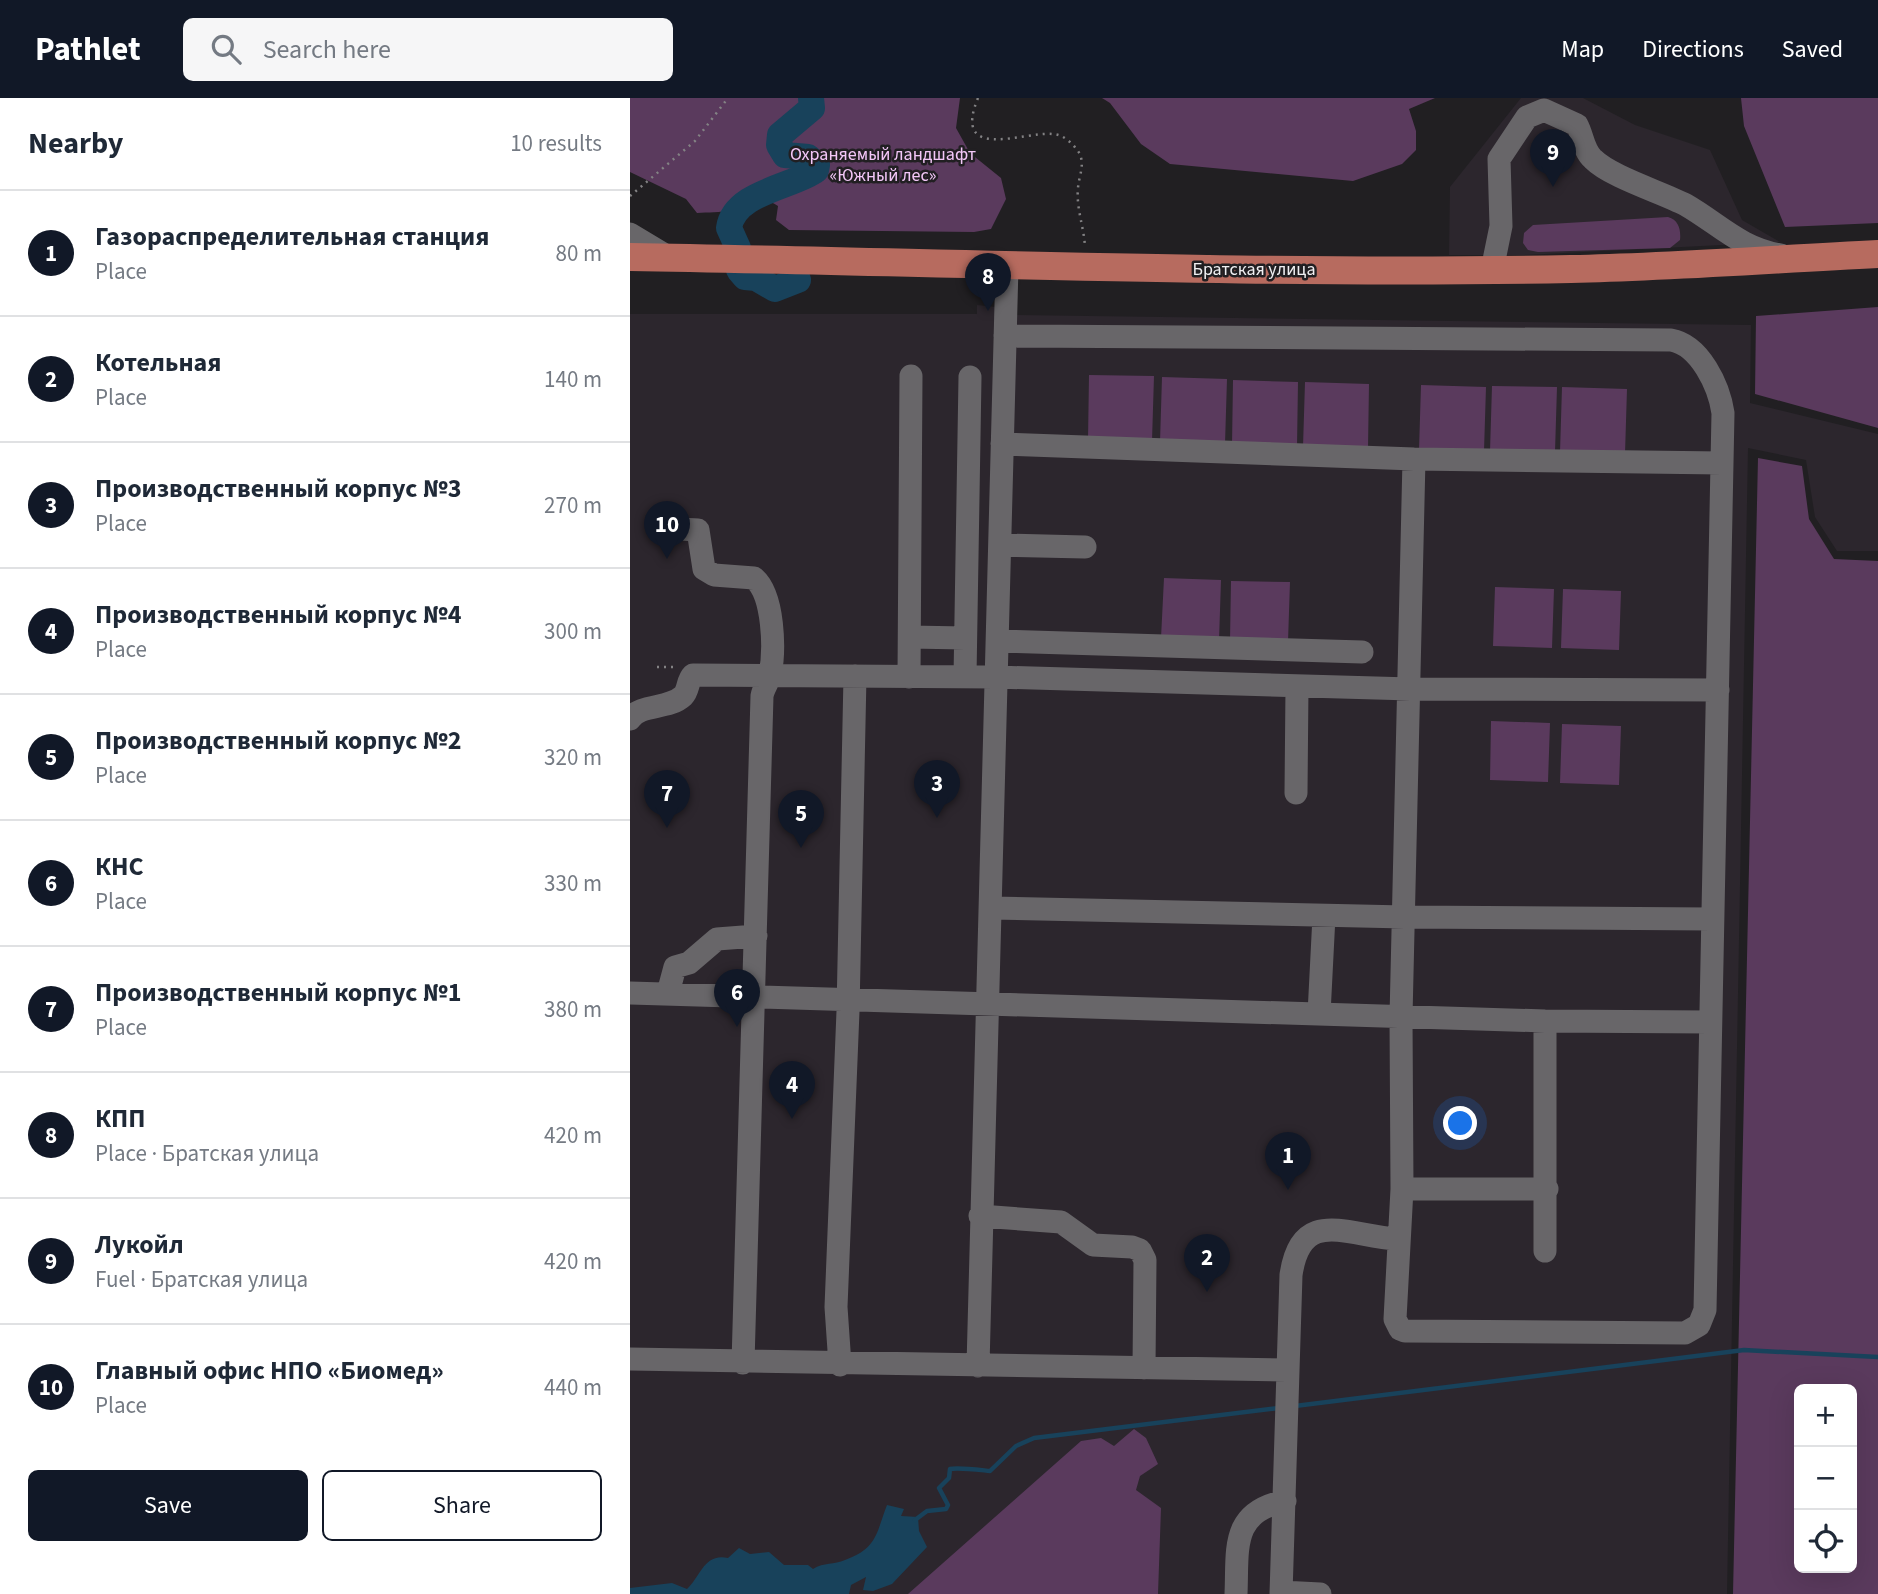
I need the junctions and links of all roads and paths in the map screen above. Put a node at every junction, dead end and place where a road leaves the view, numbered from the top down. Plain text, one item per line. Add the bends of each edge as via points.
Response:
1 (728, 98) edge
2 (978, 98) edge
3 (630, 196) edge
4 (630, 234) edge
5 (1878, 254) edge
6 (1840, 256) junction
7 (630, 257) edge
8 (670, 258) junction
9 (1007, 266) junction
10 (1084, 268) junction
11 (1492, 270) junction
12 (1005, 336) junction
13 (911, 376) dead end
14 (970, 377) dead end
15 (1002, 444) junction
16 (1414, 459) junction
17 (1722, 463) junction
18 (662, 528) dead end
19 (1000, 545) junction
20 (1085, 547) dead end
21 (910, 637) junction
22 (965, 638) junction
23 (998, 641) junction
24 (1362, 652) dead end
25 (770, 676) junction
26 (855, 677) junction
27 (909, 677) junction
28 (965, 677) junction
29 (996, 677) junction
30 (1297, 687) junction
31 (1411, 689) junction
32 (1717, 690) junction
33 (630, 719) edge
34 (1296, 793) dead end
35 (991, 908) junction
36 (1324, 916) junction
37 (1405, 917) junction
38 (1712, 919) junction
39 (756, 936) junction
40 (630, 993) edge
41 (668, 993) junction
42 (754, 996) junction
43 (848, 998) junction
44 (988, 1004) junction
45 (1319, 1014) junction
46 (1401, 1017) junction
47 (1545, 1021) junction
48 (1710, 1023) junction
49 (1402, 1189) junction
50 (1546, 1189) junction
51 (980, 1216) junction
52 (1397, 1239) junction
53 (1545, 1251) dead end
54 (630, 1359) edge
55 (743, 1363) junction
56 (840, 1365) junction
57 (978, 1366) junction
58 (1144, 1368) junction
59 (1287, 1370) junction
60 (1285, 1501) junction
61 (1281, 1593) edge
62 (1236, 1594) edge
63 (1320, 1594) edge

1 - 3 path via 695,141
2 - 10 path via 971,122 975,131 1011,140 1055,134 1072,143 1083,159 1077,198
4 - 8 lane
5 - 6 main road, Братская улица
6 - 11 main road, Братская улица
6 - 11 lane via 1758,251 1688,206 1600,165 1588,153 1577,125 1544,110 1527,117 1499,159 1501,226
7 - 8 main road, Братская улица
8 - 9 main road, Братская улица
9 - 10 main road, Братская улица
9 - 12 lane
10 - 11 main road, Братская улица
12 - 15 lane
12 - 17 lane via 1671,340 1695,350 1721,402
13 - 21 lane
14 - 22 lane
15 - 16 lane
15 - 19 lane
16 - 17 lane
16 - 31 lane
17 - 32 lane
18 - 25 lane via 698,530 703,564 709,573 750,577 761,584 771,608
19 - 20 lane
19 - 23 lane
21 - 22 lane
21 - 27 lane
22 - 28 lane
23 - 24 lane
23 - 29 lane
25 - 26 lane
25 - 33 lane via 693,675 682,696 655,709 637,711
25 - 39 lane via 762,696
26 - 27 lane
26 - 43 lane
27 - 28 lane
28 - 29 lane
29 - 30 lane
29 - 35 lane
30 - 31 lane
30 - 34 lane
31 - 32 lane
31 - 37 lane
32 - 38 lane
35 - 36 lane
35 - 44 lane
36 - 37 lane
36 - 45 lane
37 - 38 lane
37 - 46 lane
38 - 48 lane
39 - 41 lane via 717,939 694,959 675,967
39 - 42 lane
40 - 41 lane
41 - 42 lane
42 - 43 lane
42 - 55 lane
43 - 44 lane
43 - 56 lane via 836,1307
44 - 45 lane
44 - 51 lane
45 - 46 lane
46 - 47 lane
46 - 49 lane
47 - 48 lane
47 - 50 lane
48 - 52 lane via 1705,1310 1695,1328 1670,1335 1405,1331 1395,1320
49 - 50 lane
49 - 52 lane
50 - 53 lane
51 - 57 lane
51 - 58 lane via 1061,1222 1093,1245 1140,1250 1145,1260
52 - 59 lane via 1323,1230 1302,1240 1291,1275
54 - 55 lane
55 - 56 lane
56 - 57 lane
57 - 58 lane
58 - 59 lane
59 - 60 lane
60 - 61 lane
60 - 62 lane via 1262,1508 1240,1531
61 - 63 lane

